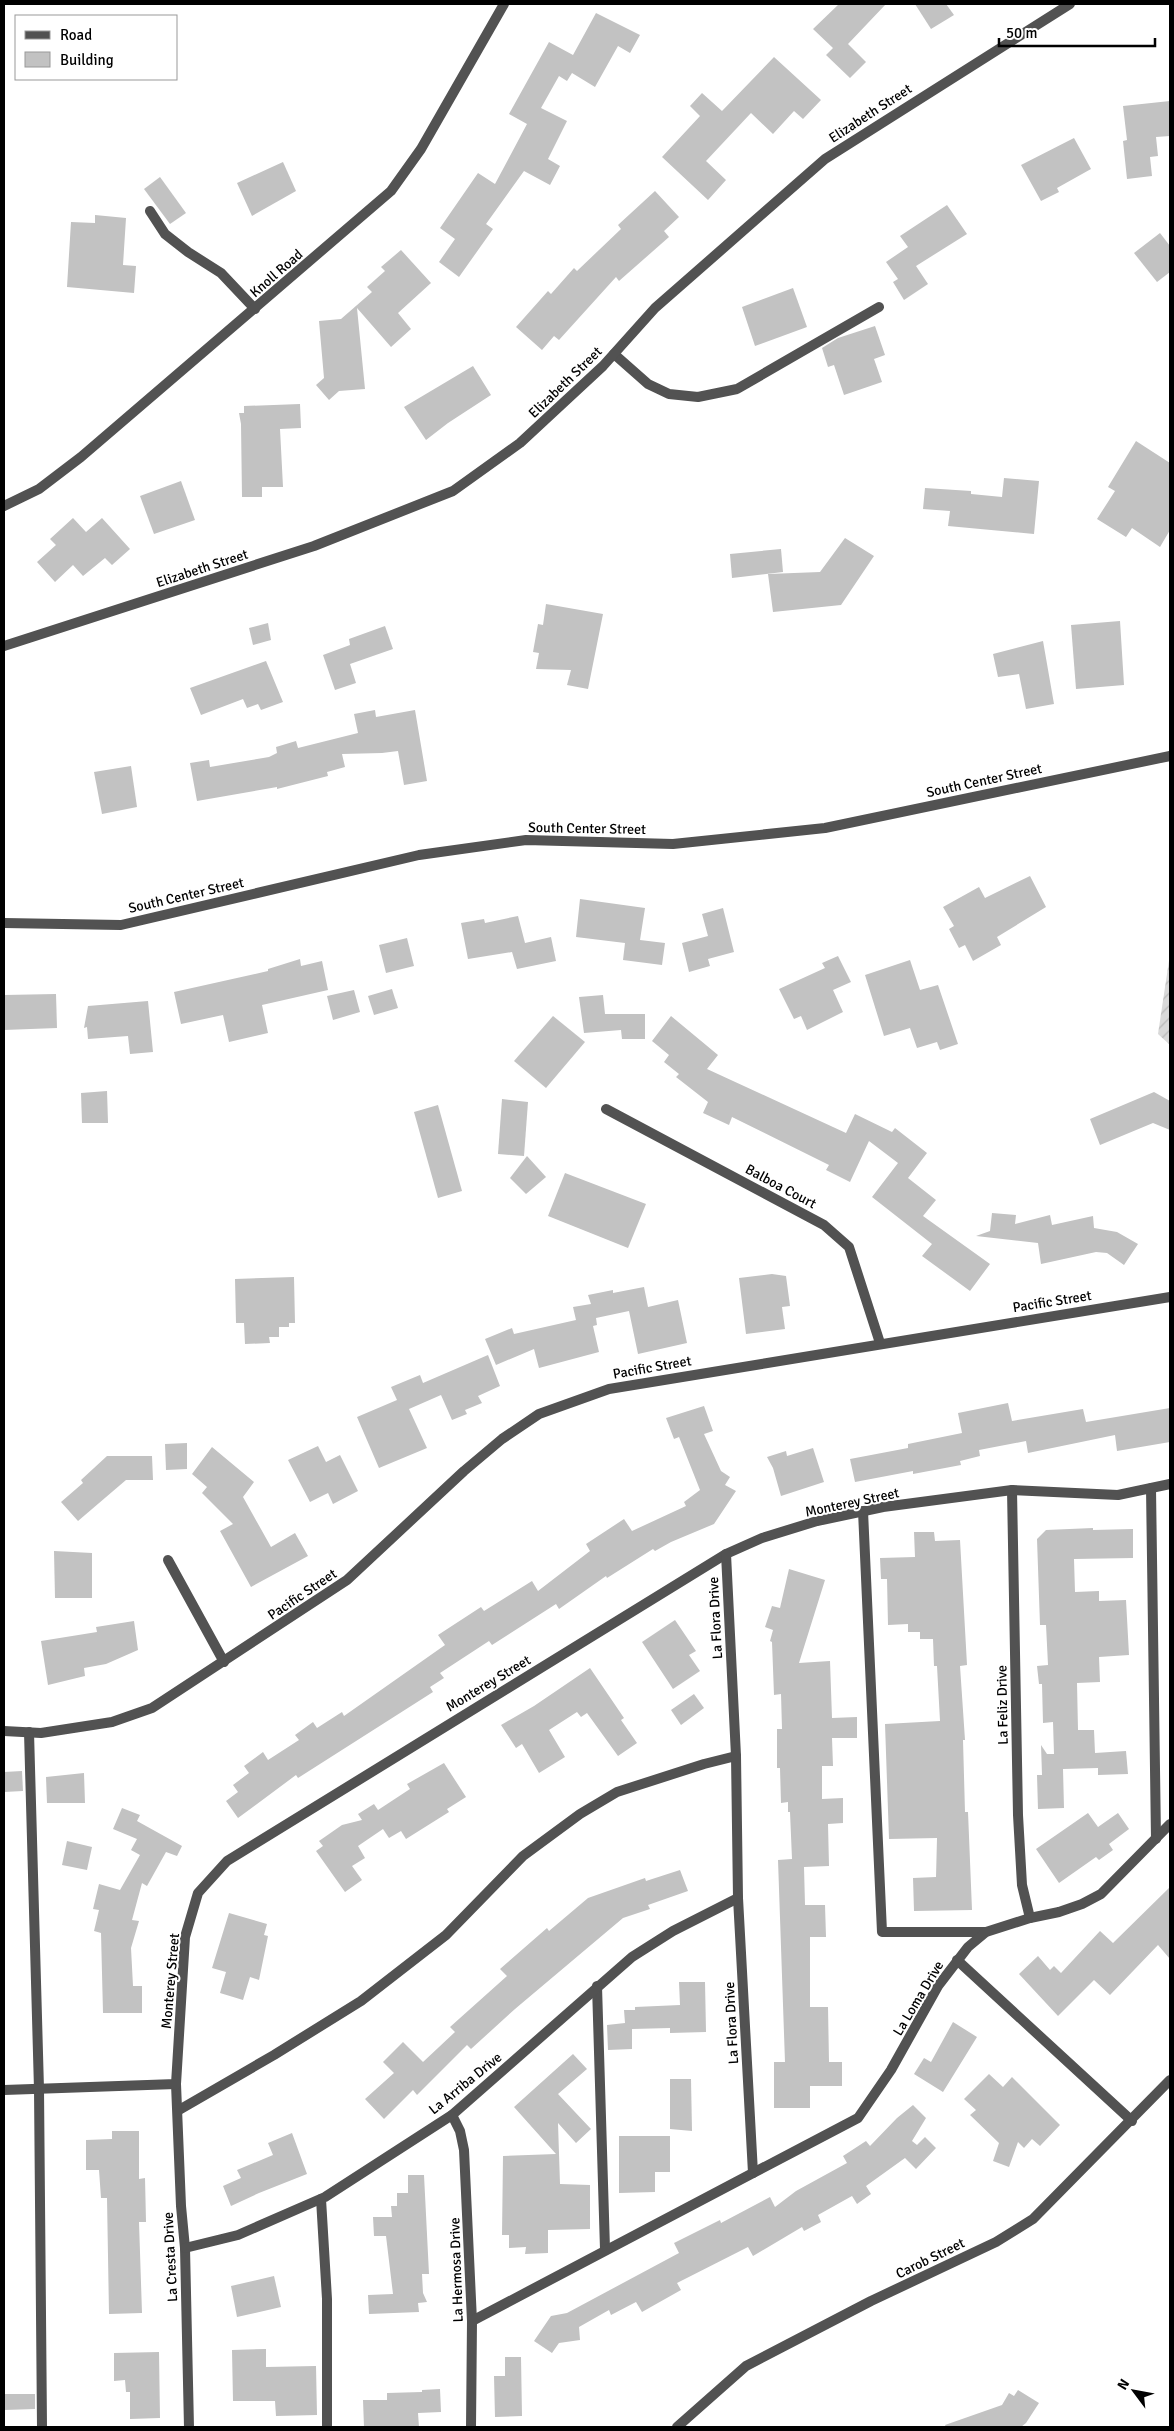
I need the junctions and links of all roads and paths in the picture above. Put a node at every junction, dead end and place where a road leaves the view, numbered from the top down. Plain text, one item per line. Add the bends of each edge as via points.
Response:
1 (504, 4) edge
2 (1070, 4) edge
3 (150, 211) dead end
4 (879, 307) dead end
5 (255, 309) junction
6 (614, 354) junction
7 (4, 506) edge
8 (4, 646) edge
9 (1170, 756) edge
10 (4, 923) edge
11 (606, 1109) dead end
12 (1170, 1296) edge
13 (880, 1343) junction
14 (1170, 1484) edge
15 (1152, 1488) junction
16 (1012, 1490) junction
17 (863, 1511) junction
18 (726, 1554) junction
19 (168, 1560) dead end
20 (224, 1662) junction
21 (4, 1731) edge
22 (29, 1732) junction
23 (736, 1756) junction
24 (1170, 1824) edge
25 (1156, 1839) junction
26 (738, 1898) junction
27 (1030, 1918) junction
28 (986, 1932) junction
29 (957, 1960) junction
30 (597, 1986) junction
31 (1170, 2080) edge
32 (176, 2084) junction
33 (40, 2089) junction
34 (4, 2090) edge
35 (179, 2110) junction
36 (452, 2115) junction
37 (1132, 2121) junction
38 (753, 2172) junction
39 (321, 2199) junction
40 (185, 2248) junction
41 (605, 2249) junction
42 (472, 2321) junction
43 (42, 2427) edge
44 (189, 2427) edge
45 (327, 2427) edge
46 (472, 2427) edge
47 (677, 2427) edge

1 - 5 street, Knoll Road via 421,149 391,191
2 - 6 street, Elizabeth Street via 825,159 656,308
3 - 5 street via 166,234 221,273
4 - 6 street via 737,389 698,397 669,394 648,384
5 - 7 street, Knoll Road via 81,457 39,489
6 - 8 street, Elizabeth Street via 520,444 453,491 314,546
9 - 10 street, South Center Street via 825,828 673,844 526,840 419,854 120,925
11 - 13 street, Balboa Court via 824,1225 849,1247
12 - 13 street, Pacific Street
13 - 20 street, Pacific Street via 609,1389 538,1414 464,1470 347,1580
14 - 15 street, Monterey Street
15 - 16 street, Monterey Street via 1118,1495
15 - 25 street
16 - 17 street, Monterey Street
16 - 27 street, La Feliz Drive via 1018,1814 1022,1885
17 - 18 street, Monterey Street via 762,1538
17 - 28 street via 882,1932
18 - 23 street, La Flora Drive
18 - 32 street, Monterey Street via 227,1861 198,1894 185,1937
19 - 20 street
20 - 22 street, Pacific Street via 152,1708 112,1722
21 - 22 street, Pacific Street
22 - 33 street
23 - 26 street, La Flora Drive
23 - 35 street via 617,1792 580,1814 524,1856 446,1934 361,2001
24 - 25 street, La Loma Drive
25 - 27 street, La Loma Drive via 1101,1894 1059,1912
26 - 30 street, La Arriba Drive via 656,1942
26 - 38 street, La Flora Drive
27 - 28 street, La Loma Drive
28 - 29 street, La Loma Drive
29 - 37 street
29 - 38 street, La Loma Drive via 858,2118
30 - 36 street, La Arriba Drive
30 - 41 street
31 - 37 street, Carob Street
32 - 33 street
32 - 35 street, La Cresta Drive
33 - 34 street
33 - 43 street
35 - 40 street, La Cresta Drive via 180,2206
36 - 39 street, La Arriba Drive
36 - 42 street, La Hermosa Drive via 464,2150
37 - 47 street, Carob Street via 1033,2219 996,2242 871,2301 746,2366
38 - 41 street
39 - 40 street, La Arriba Drive via 238,2235
39 - 45 street via 327,2299
40 - 44 street, La Cresta Drive
41 - 42 street
42 - 46 street, La Hermosa Drive

